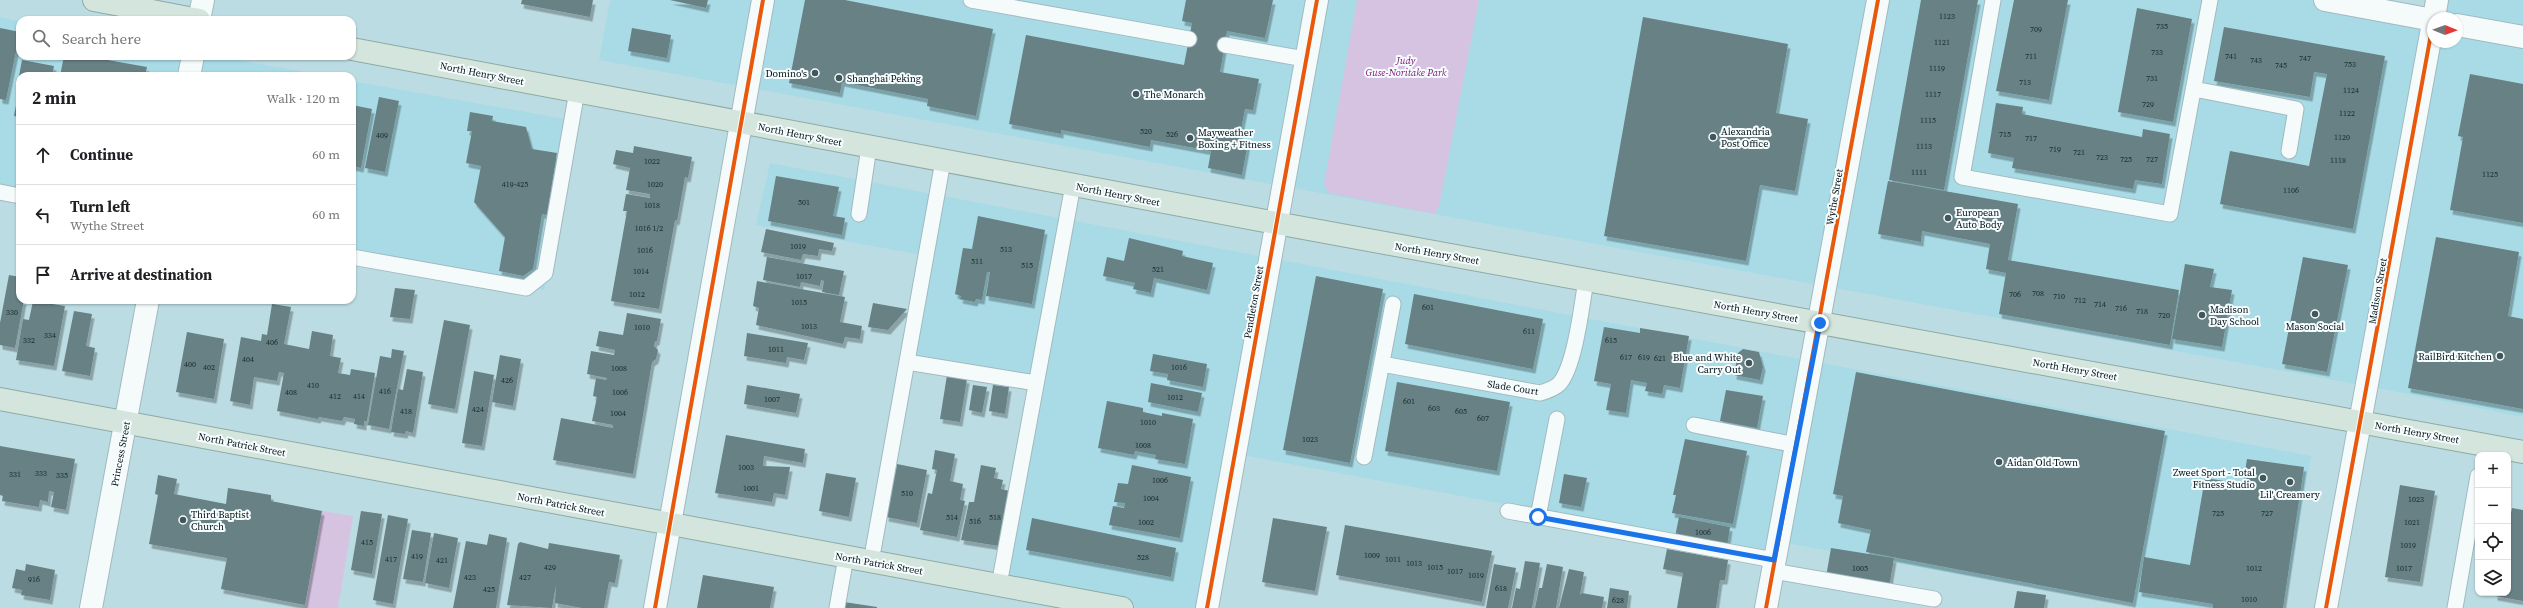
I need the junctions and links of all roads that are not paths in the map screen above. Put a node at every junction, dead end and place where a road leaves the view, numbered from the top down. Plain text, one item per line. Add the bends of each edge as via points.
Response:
1 (94, 0) edge
2 (203, 0) edge
3 (763, 0) edge
4 (970, 0) edge
5 (1317, 0) edge
6 (1878, 0) edge
7 (1993, 0) edge
8 (2210, 0) edge
9 (2325, 0) edge
10 (2437, 0) edge
11 (2435, 12) edge
12 (178, 16) edge
13 (200, 16) edge
14 (2427, 19) edge
15 (2463, 26) edge
16 (2523, 38) edge
17 (1189, 39) dead end
18 (1225, 45) dead end
19 (2428, 48) edge
20 (356, 50) edge
21 (1305, 59) junction
22 (192, 60) edge
23 (190, 72) edge
24 (2194, 89) junction
25 (577, 92) junction
26 (742, 123) junction
27 (869, 147) junction
28 (2289, 151) dead end
29 (943, 161) junction
30 (1073, 185) junction
31 (0, 192) edge
32 (16, 195) edge
33 (859, 214) dead end
34 (1276, 223) junction
35 (356, 258) edge
36 (1586, 280) junction
37 (147, 304) edge
38 (1393, 304) dead end
39 (1820, 323) junction
40 (907, 362) junction
41 (1382, 364) junction
42 (1036, 383) junction
43 (0, 399) edge
44 (1557, 419) dead end
45 (126, 422) junction
46 (2361, 422) junction
47 (1694, 426) dead end
48 (1796, 445) junction
49 (2483, 449) edge
50 (2523, 452) edge
51 (1364, 457) dead end
52 (2476, 488) edge
53 (1508, 511) dead end
54 (1538, 517) junction
55 (672, 526) junction
56 (846, 557) junction
57 (871, 562) junction
58 (1773, 565) junction
59 (999, 585) junction
60 (1934, 599) dead end
61 (1046, 601) edge
62 (92, 608) edge
63 (656, 608) edge
64 (837, 608) edge
65 (1122, 608) edge
66 (1207, 608) edge
67 (1766, 608) edge
68 (2326, 608) edge
69 (2455, 608) edge

1 - 12 highway
2 - 13 street
3 - 26 street
4 - 17 lane
5 - 21 street, Pendleton Street
6 - 39 street, Wythe Street
7 - 24 lane via 1962,177 2170,214
8 - 24 lane
9 - 14 street
10 - 11 street, Madison Street
15 - 16 street
18 - 21 lane
19 - 46 street, Madison Street
20 - 25 highway, North Henry Street
21 - 34 street, Pendleton Street
22 - 23 street
24 - 28 lane via 2296,109
25 - 26 highway, North Henry Street
25 - 35 lane via 545,273 526,288
26 - 27 highway, North Henry Street
26 - 55 street
27 - 29 highway, North Henry Street
27 - 33 lane
29 - 30 highway, North Henry Street
29 - 40 lane
30 - 34 highway, North Henry Street
30 - 42 lane
31 - 32 lane
34 - 36 highway, North Henry Street
34 - 66 street, Pendleton Street
36 - 39 highway, North Henry Street
36 - 41 lane, Slade Court via 1569,368 1559,384 1550,390 1540,393
37 - 45 street, Princess Street
38 - 41 lane
39 - 46 highway, North Henry Street
39 - 48 street, Wythe Street
40 - 42 lane
40 - 57 lane
41 - 51 lane
42 - 59 lane
43 - 45 highway, North Patrick Street
44 - 54 lane
45 - 55 highway, North Patrick Street
45 - 62 street, Princess Street
46 - 49 highway, North Henry Street
46 - 68 street, Madison Street
47 - 48 lane
48 - 58 street, Wythe Street
49 - 50 highway, North Henry Street
52 - 69 lane
53 - 54 lane
54 - 58 lane
55 - 56 highway, North Patrick Street
55 - 63 street
56 - 57 highway, North Patrick Street
56 - 64 lane
57 - 59 highway, North Patrick Street
58 - 60 lane
58 - 67 street, Wythe Street
59 - 61 highway, North Patrick Street
61 - 65 highway, North Patrick Street

